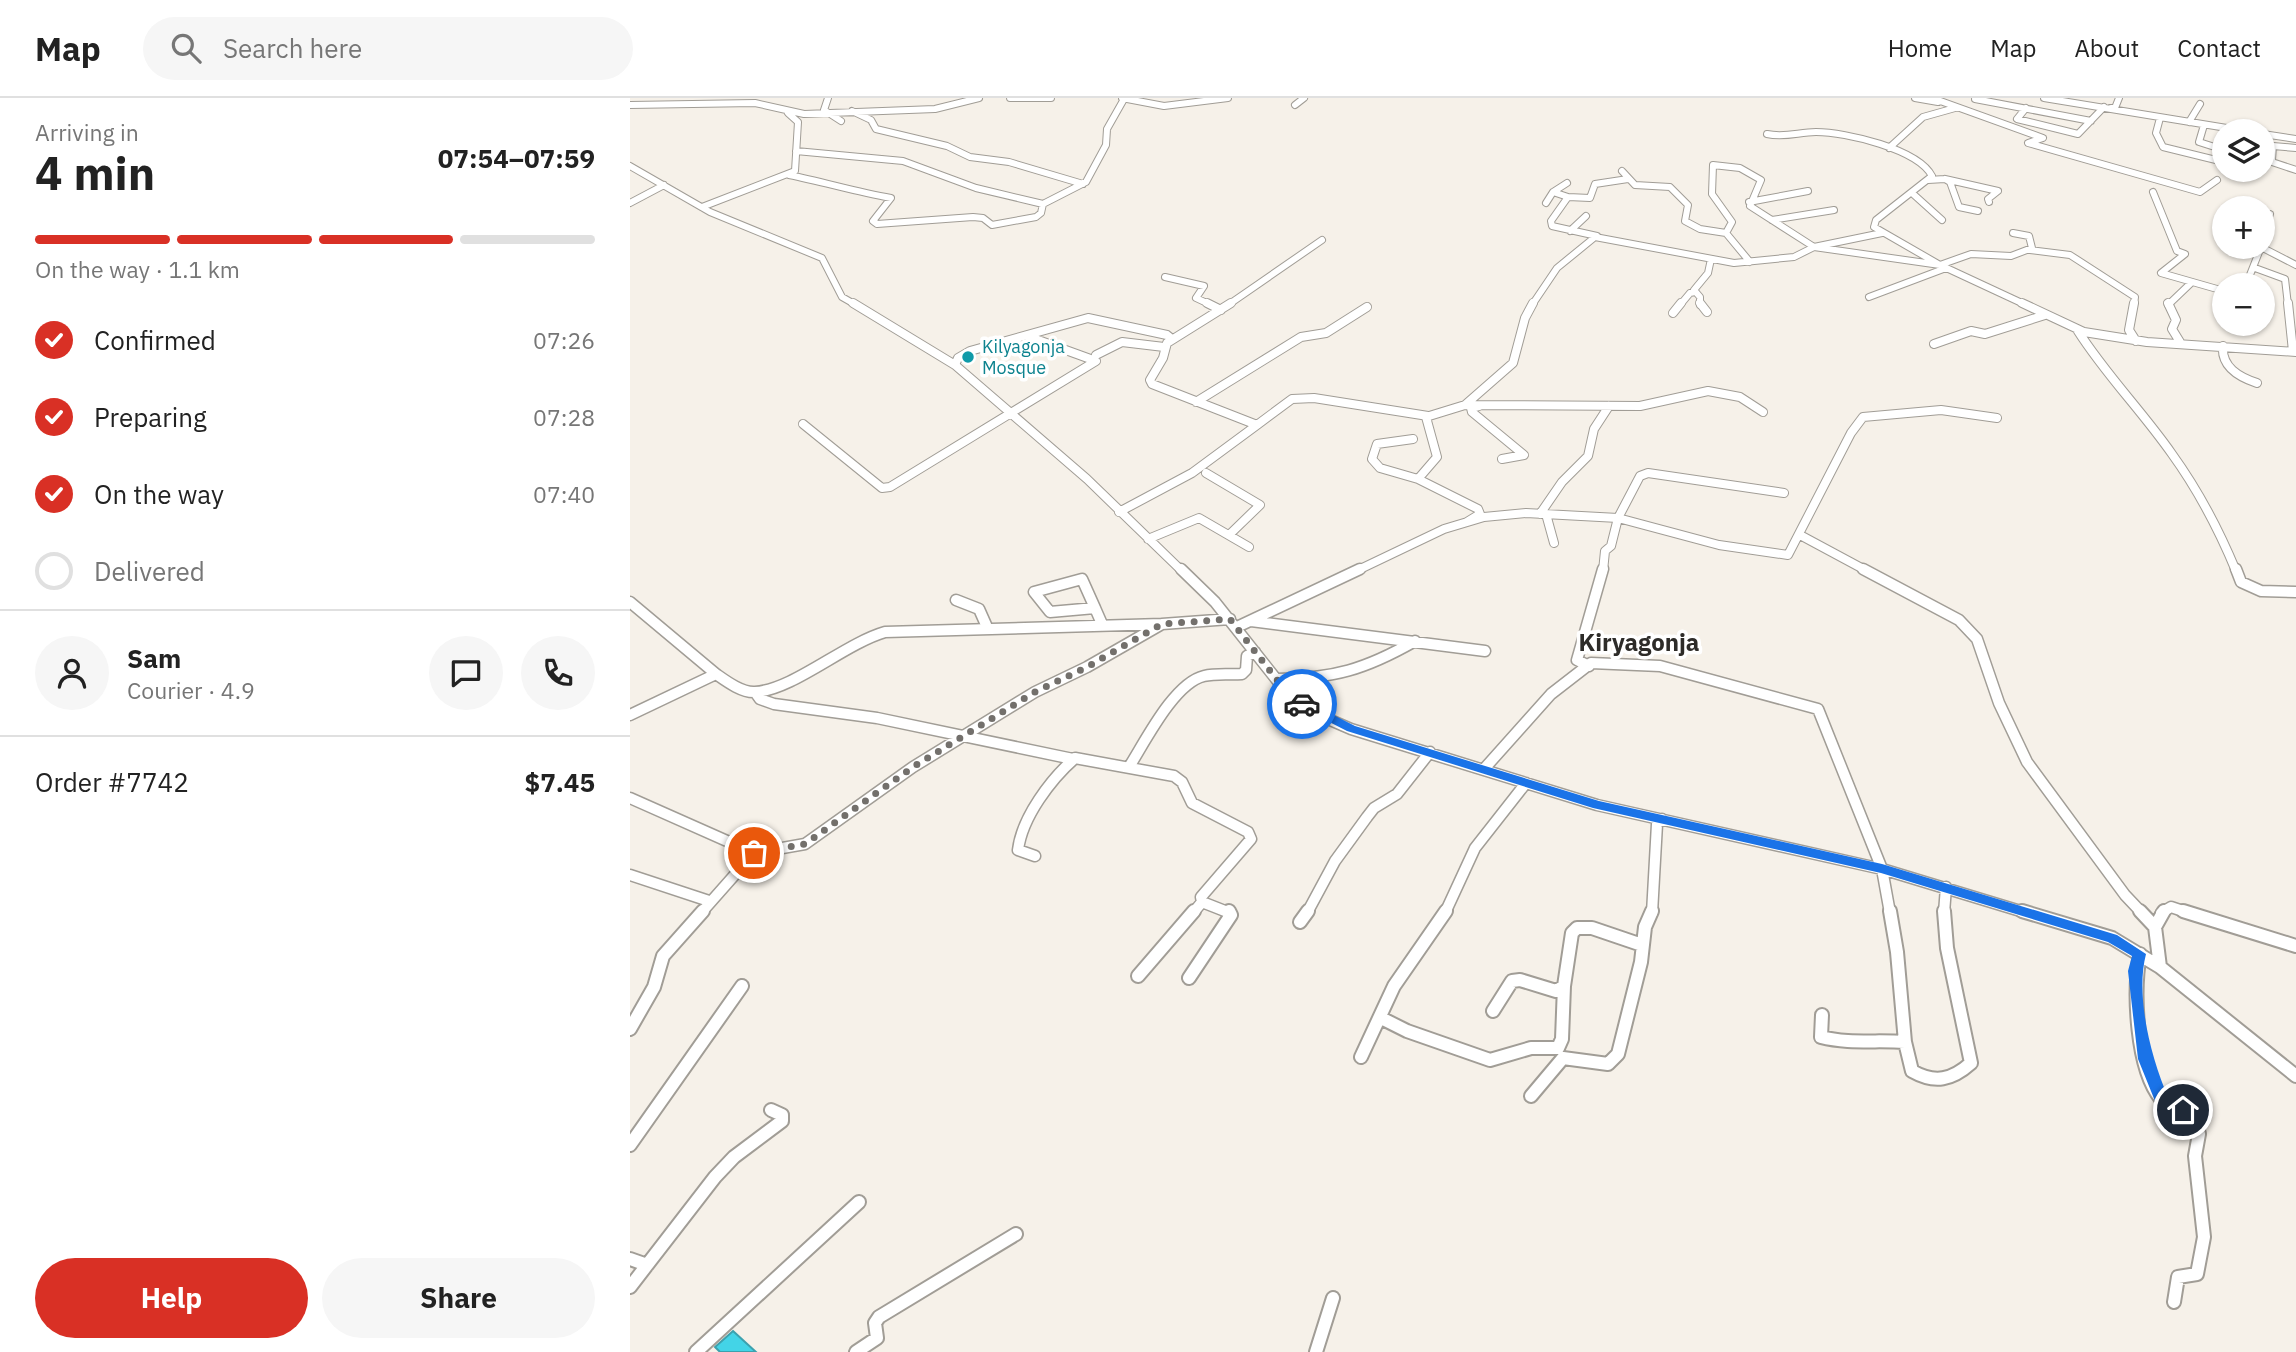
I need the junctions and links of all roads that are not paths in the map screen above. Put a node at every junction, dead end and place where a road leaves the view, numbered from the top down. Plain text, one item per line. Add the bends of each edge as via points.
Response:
1 (697, 98) edge
2 (828, 98) edge
3 (979, 98) edge
4 (1010, 98) edge
5 (1051, 98) edge
6 (1123, 98) edge
7 (1228, 98) edge
8 (1304, 98) edge
9 (1915, 98) edge
10 (1932, 98) edge
11 (2044, 98) edge
12 (2119, 98) edge
13 (775, 99) edge
14 (1977, 99) edge
15 (658, 101) edge
16 (2083, 101) edge
17 (1939, 102) junction
18 (690, 103) junction
19 (765, 104) junction
20 (2200, 104) dead end
21 (630, 105) edge
22 (1295, 105) dead end
23 (1960, 106) junction
24 (2026, 108) junction
25 (2107, 108) junction
26 (852, 111) junction
27 (832, 112) junction
28 (788, 113) junction
29 (2160, 118) junction
30 (841, 121) dead end
31 (2091, 121) junction
32 (2189, 122) junction
33 (2204, 125) junction
34 (2212, 126) edge
35 (1767, 134) dead end
36 (2275, 136) edge
37 (2296, 139) edge
38 (2212, 146) edge
39 (2275, 146) edge
40 (1889, 148) junction
41 (2296, 148) edge
42 (796, 151) junction
43 (2212, 159) edge
44 (2275, 161) edge
45 (630, 166) edge
46 (2296, 170) edge
47 (1622, 171) dead end
48 (789, 174) junction
49 (1945, 178) junction
50 (1628, 179) junction
51 (1924, 181) junction
52 (2214, 182) edge
53 (1567, 183) dead end
54 (1083, 184) junction
55 (664, 185) junction
56 (1808, 191) dead end
57 (1553, 192) junction
58 (1912, 192) junction
59 (2153, 192) dead end
60 (1568, 197) junction
61 (1749, 202) junction
62 (1989, 202) dead end
63 (630, 203) edge
64 (1546, 203) dead end
65 (1043, 204) junction
66 (702, 207) junction
67 (1834, 210) dead end
68 (1978, 211) dead end
69 (1586, 216) dead end
70 (1772, 220) junction
71 (1942, 220) dead end
72 (1570, 231) junction
73 (1726, 233) junction
74 (1882, 233) junction
75 (2013, 233) dead end
76 (1597, 236) junction
77 (1322, 240) dead end
78 (1814, 247) junction
79 (2029, 250) junction
80 (1711, 259) junction
81 (1750, 262) junction
82 (2296, 265) edge
83 (1943, 267) junction
84 (2255, 268) junction
85 (2252, 273) edge
86 (1165, 277) dead end
87 (2191, 283) junction
88 (2212, 288) edge
89 (1695, 292) junction
90 (1868, 297) dead end
91 (1367, 307) dead end
92 (1221, 310) junction
93 (1707, 312) dead end
94 (1673, 313) dead end
95 (2045, 315) junction
96 (2077, 330) junction
97 (1027, 336) junction
98 (1172, 339) junction
99 (2136, 341) junction
100 (2180, 342) junction
101 (1934, 344) dead end
102 (1164, 346) junction
103 (2223, 346) junction
104 (2294, 352) edge
105 (1096, 355) dead end
106 (955, 365) junction
107 (2257, 383) dead end
108 (1196, 402) junction
109 (1465, 405) junction
110 (1479, 406) junction
111 (1609, 407) junction
112 (1763, 412) dead end
113 (1012, 414) junction
114 (1428, 416) junction
115 (1997, 418) dead end
116 (803, 424) dead end
117 (1257, 425) junction
118 (1413, 439) dead end
119 (1502, 459) dead end
120 (1206, 473) dead end
121 (1418, 479) junction
122 (1784, 493) dead end
123 (1119, 512) junction
124 (1543, 514) junction
125 (1618, 518) junction
126 (1467, 522) junction
127 (1229, 534) junction
128 (1800, 535) junction
129 (1148, 540) junction
130 (1554, 542) dead end
131 (1249, 547) dead end
132 (2296, 592) edge
133 (956, 600) dead end
134 (632, 607) edge
135 (1096, 608) junction
136 (1250, 621) junction
137 (1234, 623) junction
138 (1102, 624) junction
139 (1162, 624) junction
140 (987, 627) junction
141 (1415, 641) junction
142 (1485, 651) dead end
143 (1255, 652) junction
144 (1589, 666) junction
145 (716, 674) junction
146 (1276, 679) junction
147 (755, 692) junction
148 (630, 715) edge
149 (965, 736) junction
150 (1430, 752) junction
151 (1073, 759) junction
152 (1129, 766) junction
153 (1484, 769) junction
154 (1527, 783) junction
155 (630, 798) edge
156 (1662, 819) junction
157 (754, 853) junction
158 (1035, 856) dead end
159 (1882, 869) junction
160 (630, 875) edge
161 (1946, 887) junction
162 (709, 901) junction
163 (1202, 902) junction
164 (1300, 922) dead end
165 (2155, 927) junction
166 (1642, 945) junction
167 (2296, 946) edge
168 (2140, 954) junction
169 (2160, 967) junction
170 (1138, 976) dead end
171 (1189, 978) dead end
172 (742, 986) dead end
173 (1564, 986) junction
174 (1493, 1011) dead end
175 (1822, 1015) dead end
176 (1381, 1018) junction
177 (630, 1029) edge
178 (1905, 1042) junction
179 (1361, 1057) dead end
180 (2296, 1076) edge
181 (1531, 1096) dead end
182 (771, 1110) dead end
183 (630, 1145) edge
184 (859, 1202) dead end
185 (1016, 1234) dead end
186 (630, 1259) edge
187 (647, 1265) junction
188 (630, 1287) edge
189 (1333, 1298) dead end
190 (2174, 1302) dead end
191 (696, 1352) edge
192 (856, 1352) edge
193 (1316, 1352) edge

1 - 18 street
2 - 27 street via 824,110
3 - 26 street via 935,108
4 - 5 street
6 - 7 street via 1164,106
6 - 54 street via 1107,129 1106,145
8 - 22 street
9 - 17 street
10 - 17 street
11 - 16 street
12 - 25 street via 2115,108
13 - 19 street
14 - 23 street
14 - 24 street
15 - 18 street
15 - 21 street
16 - 25 street
17 - 23 street
18 - 19 street
19 - 28 street
20 - 32 street
23 - 40 street via 1923,117
23 - 52 street via 2043,138 2027,142 2030,145 2200,192
24 - 31 street
24 - 31 street via 2017,119 2076,133
25 - 29 street
25 - 31 street
26 - 27 street
26 - 54 street via 871,120 876,129
27 - 28 street
27 - 30 street
28 - 42 street via 798,122
29 - 32 street
29 - 43 street via 2157,133 2164,147
32 - 33 street
33 - 34 street
33 - 38 street via 2199,142
35 - 40 street via 1783,139 1820,132
36 - 37 street
39 - 41 street
40 - 51 street via 1930,170 1933,175
42 - 48 street via 796,168
42 - 65 street via 903,161 976,188
44 - 46 street
45 - 55 street
47 - 50 street
48 - 65 street via 891,198 873,221 877,224 976,217 993,225 1036,217
48 - 66 street
49 - 51 street
49 - 62 street via 1998,191
49 - 68 street via 1959,207
50 - 60 street via 1595,184 1590,198
50 - 73 street via 1635,185 1670,187 1688,205 1685,221
51 - 58 street
53 - 57 street
54 - 65 street
55 - 63 street
55 - 66 street
56 - 61 street
57 - 60 street
57 - 64 street
58 - 71 street
58 - 74 street via 1875,220 1874,227
59 - 87 street via 2176,251 2185,254 2161,273
60 - 72 street via 1550,223
61 - 70 street
61 - 73 street via 1761,180 1740,169 1710,166 1712,194 1732,222
66 - 106 street via 818,256 844,298
67 - 70 street
69 - 72 street
70 - 78 street
72 - 76 street
73 - 81 street
74 - 78 street
74 - 83 street
75 - 79 street via 2029,236
76 - 80 street
76 - 109 street via 1550,275 1525,318 1513,363
77 - 92 street
78 - 81 street via 1794,257
78 - 83 street
79 - 83 street via 2011,256 1971,254
79 - 99 street via 2070,255 2127,290 2135,297 2129,330
80 - 81 street
80 - 89 street
82 - 84 street via 2261,247
83 - 90 street
83 - 95 street
84 - 85 street
84 - 104 street via 2285,279
86 - 92 street via 1204,286 1196,298
87 - 88 street
87 - 100 street via 2167,304
89 - 93 street
89 - 94 street
91 - 108 street via 1313,340 1301,337
92 - 98 street
95 - 96 street
95 - 101 street
96 - 99 street
96 - 132 street via 2103,370 2172,453 2218,527 2241,582 2261,591
97 - 98 street via 1091,318
97 - 106 street via 970,351
97 - 113 street via 1096,361
98 - 102 street
99 - 100 street
100 - 103 street
102 - 105 street via 1122,342
102 - 108 street via 1150,382
103 - 104 street
103 - 107 street via 2222,357 2231,370
106 - 113 street
108 - 117 street
109 - 110 street
109 - 114 street
110 - 111 street
110 - 119 street via 1471,408 1472,412 1524,455
111 - 112 street via 1653,405 1708,391 1740,397
111 - 124 street via 1594,429 1588,456 1562,482
113 - 116 street via 886,488
113 - 123 street
114 - 117 street via 1314,398 1292,399
114 - 121 street via 1437,457
115 - 128 street via 1945,410 1863,417
117 - 123 street via 1192,473
118 - 121 street via 1377,444 1372,460 1380,468
120 - 127 street via 1259,505
121 - 126 street via 1478,509 1480,514
122 - 125 street via 1646,473
123 - 129 street
124 - 125 street
124 - 126 street
124 - 130 street
125 - 128 street via 1712,543 1783,555 1790,554
125 - 144 street via 1576,658
126 - 136 street
127 - 129 street via 1195,518
127 - 131 street
128 - 165 street via 1973,632 1998,703 2027,762 2124,895
129 - 137 street
133 - 140 street via 979,609
134 - 145 street
135 - 135 street via 1082,579 1034,592 1050,612
135 - 138 street
136 - 137 street
136 - 141 street
137 - 139 street
137 - 143 street
138 - 139 street
138 - 140 street
139 - 149 street via 1035,692
140 - 147 street via 877,634
141 - 142 street
141 - 146 street via 1378,662 1319,679
143 - 146 street
143 - 152 street via 1247,656 1242,674 1198,678 1181,689
144 - 153 street via 1551,694
144 - 159 street via 1660,666 1818,709
145 - 147 street via 745,692
145 - 148 street
146 - 150 street via 1298,701 1331,721
147 - 149 street via 774,704
149 - 151 street
149 - 157 street via 805,844
150 - 153 street
150 - 164 street via 1397,794 1367,817
151 - 152 street
151 - 158 street via 1026,822 1017,843 1018,850
152 - 163 street via 1179,778 1192,803 1250,834 1251,839 1202,895
153 - 154 street
154 - 156 street
154 - 176 street via 1475,848 1452,903 1400,977
155 - 157 street
156 - 159 street
156 - 166 street via 1657,824 1652,915
157 - 162 street
159 - 161 street
159 - 178 street via 1898,951
160 - 162 street
161 - 168 street via 2076,925
161 - 178 street via 1947,948 1971,1063 1946,1081 1932,1081 1912,1071
162 - 177 street via 663,956 654,987
163 - 170 street
163 - 171 street via 1231,915
165 - 167 street via 2160,913 2171,907
165 - 169 street
166 - 173 street via 1592,928 1577,928 1572,933
166 - 181 street via 1615,1059 1608,1064 1563,1058
168 - 169 street
168 - 190 street via 2135,971 2145,1059 2162,1101 2194,1118 2199,1134 2195,1156 2204,1237 2197,1274 2178,1277
169 - 180 street
172 - 183 street
173 - 174 street via 1556,991 1513,981
173 - 176 street via 1558,1048 1531,1048 1490,1060 1412,1035
175 - 178 street via 1821,1037 1830,1041
176 - 179 street
182 - 187 street via 782,1115 782,1121 715,1177
184 - 191 street
185 - 192 street via 879,1317 877,1338
186 - 187 street
187 - 188 street
189 - 193 street

